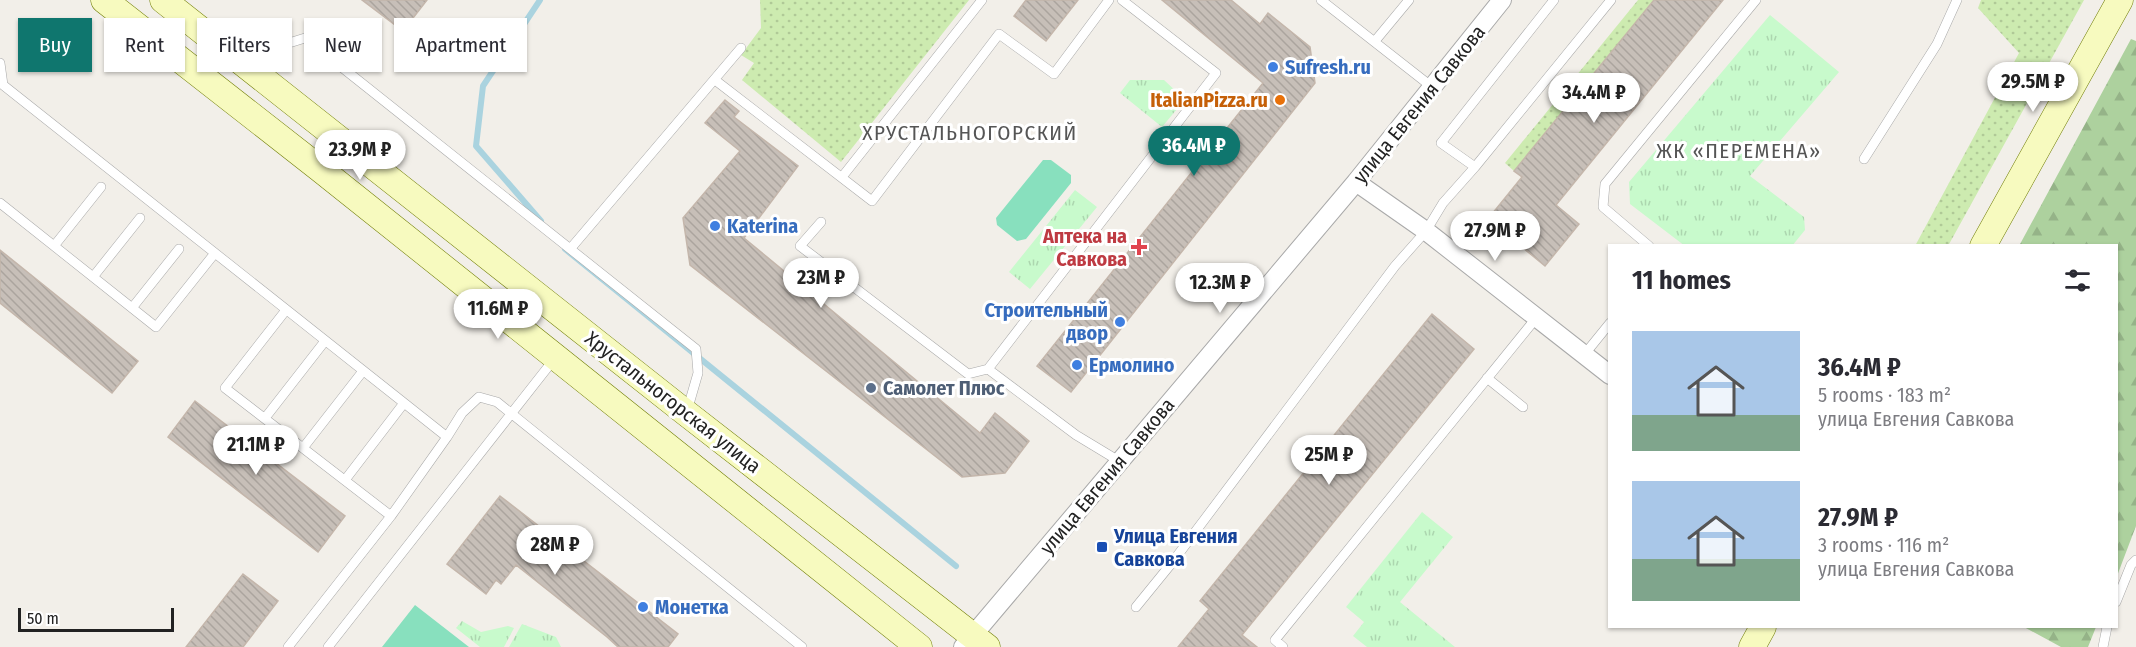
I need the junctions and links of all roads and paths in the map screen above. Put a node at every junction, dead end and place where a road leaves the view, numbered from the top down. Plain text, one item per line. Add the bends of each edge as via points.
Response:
1 (104, 0) edge
2 (163, 0) edge
3 (982, 0) edge
4 (1109, 0) edge
5 (1122, 0) edge
6 (1322, 0) edge
7 (1409, 0) edge
8 (1502, 0) edge
9 (1554, 0) edge
10 (1611, 0) edge
11 (1756, 0) edge
12 (1957, 0) edge
13 (2120, 0) edge
14 (197, 27) edge
15 (1375, 41) junction
16 (292, 42) edge
17 (741, 48) dead end
18 (0, 63) edge
19 (252, 72) edge
20 (715, 80) junction
21 (2, 86) edge
22 (1432, 87) junction
23 (346, 145) junction
24 (1864, 159) dead end
25 (1475, 167) junction
26 (320, 169) junction
27 (842, 177) junction
28 (1356, 182) junction
29 (101, 188) dead end
30 (0, 203) edge
31 (140, 218) dead end
32 (821, 222) dead end
33 (1426, 231) junction
34 (1647, 244) edge
35 (1984, 244) edge
36 (54, 246) junction
37 (572, 248) junction
38 (179, 249) dead end
39 (214, 253) junction
40 (496, 263) junction
41 (93, 277) junction
42 (474, 293) junction
43 (132, 308) junction
44 (286, 310) junction
45 (1537, 317) junction
46 (1608, 325) edge
47 (325, 341) junction
48 (1584, 355) junction
49 (555, 358) junction
50 (988, 369) junction
51 (363, 371) junction
52 (1608, 373) edge
53 (1487, 378) junction
54 (404, 403) junction
55 (1523, 407) dead end
56 (512, 412) junction
57 (686, 413) junction
58 (265, 418) junction
59 (447, 437) junction
60 (303, 448) junction
61 (1119, 461) junction
62 (345, 480) junction
63 (391, 516) junction
64 (2136, 560) edge
65 (2118, 597) edge
66 (1136, 607) dead end
67 (1762, 628) edge
68 (2107, 628) edge
69 (974, 643) edge
70 (288, 647) edge
71 (328, 647) edge
72 (802, 647) edge
73 (919, 647) edge
74 (1283, 647) edge
75 (1752, 647) edge
76 (2103, 647) edge

1 - 26 street, Хрустальногорская улица
2 - 14 street, Хрустальногорская улица
3 - 27 lane
4 - 27 lane via 1054,74 999,34 872,201
5 - 50 lane via 1216,72
6 - 15 lane
7 - 15 lane
8 - 22 street, улица Евгения Савкова
9 - 25 lane via 1442,143
10 - 25 lane
11 - 34 lane via 1605,184 1603,207
12 - 24 lane via 1937,44
13 - 35 street
15 - 22 lane
16 - 37 lane via 305,38
17 - 20 lane
18 - 21 lane
19 - 23 street, Хрустальногорская улица
20 - 27 lane
20 - 37 lane
21 - 39 lane
22 - 28 street, улица Евгения Савкова
23 - 26 street via 349,155 344,166
23 - 40 street, Хрустальногорская улица
25 - 33 lane via 1443,203
26 - 42 street, Хрустальногорская улица
28 - 33 street
28 - 61 street, улица Евгения Савкова
29 - 36 lane
30 - 36 lane
31 - 41 lane
32 - 50 lane via 800,246 968,374
33 - 45 street
33 - 66 lane via 1395,266
36 - 41 lane
37 - 57 lane via 696,349 698,373
38 - 43 lane
39 - 43 lane via 156,327
39 - 44 lane
40 - 42 street via 476,266 472,273
40 - 57 street, Хрустальногорская улица
41 - 43 lane
42 - 49 street, Хрустальногорская улица
44 - 47 lane
44 - 58 lane via 225,388
45 - 48 street
45 - 53 lane
46 - 48 lane
47 - 51 lane
47 - 58 lane
48 - 52 street
49 - 56 lane
49 - 73 street, Хрустальногорская улица
50 - 61 lane via 1076,435
51 - 54 lane
51 - 60 lane
53 - 55 lane
53 - 74 lane via 1275,640
54 - 59 lane
54 - 62 lane
56 - 59 lane via 479,397 462,413
56 - 71 lane
56 - 72 lane
57 - 69 street, Хрустальногорская улица
58 - 60 lane
59 - 63 lane
60 - 62 lane
61 - 69 street, улица Евгения Савкова
62 - 63 lane
63 - 70 lane
64 - 65 lane
67 - 75 street
68 - 76 lane

